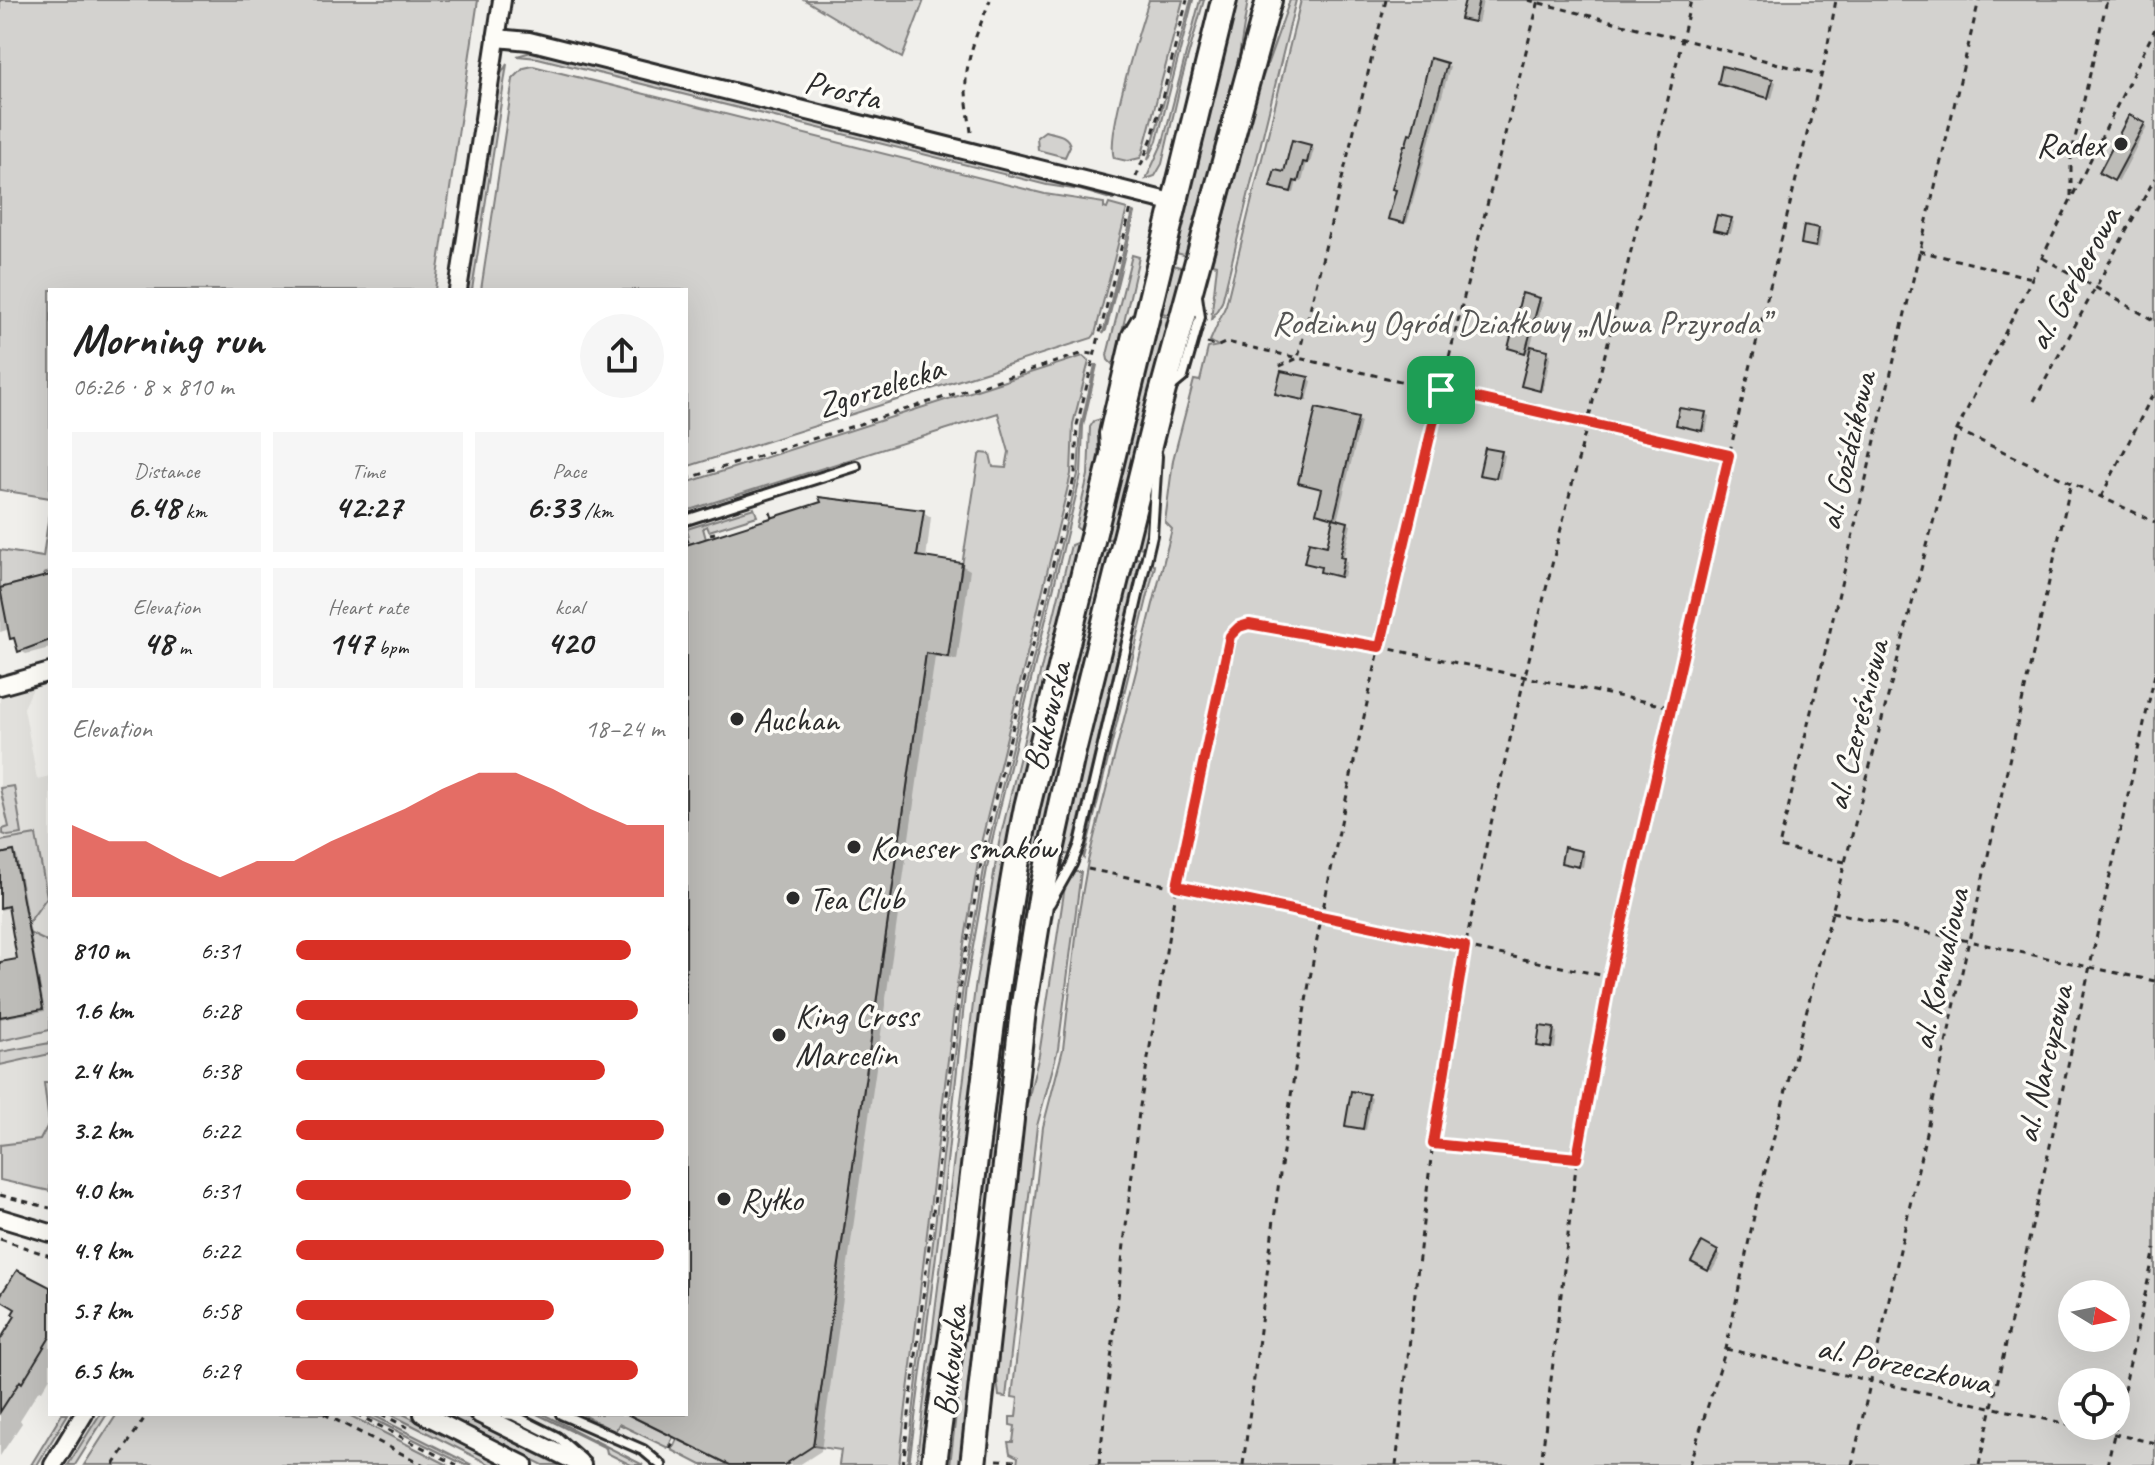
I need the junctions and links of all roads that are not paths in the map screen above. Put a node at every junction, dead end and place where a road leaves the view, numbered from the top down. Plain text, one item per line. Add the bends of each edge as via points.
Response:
1 (502, 0) edge
2 (1224, 0) edge
3 (1269, 0) edge
4 (496, 38) junction
5 (1175, 203) junction
6 (458, 288) edge
7 (856, 466) dead end
8 (688, 519) edge
9 (48, 673) edge
10 (0, 686) edge
11 (0, 1218) edge
12 (48, 1232) edge
13 (83, 1416) edge
14 (427, 1416) edge
15 (483, 1416) edge
16 (515, 1416) edge
17 (566, 1416) edge
18 (985, 1462) edge
19 (662, 1464) edge
20 (53, 1465) edge
21 (524, 1465) edge
22 (582, 1465) edge
23 (588, 1465) edge
24 (934, 1465) edge

1 - 4 street
2 - 5 main road, Bukowska
3 - 18 main road, Bukowska via 1161,397 1068,769 1036,928 1011,1110
4 - 5 street, Prosta via 529,41
4 - 6 street
5 - 24 main road, Bukowska via 1013,875
7 - 8 lane
9 - 10 street
11 - 12 street
13 - 20 street
14 - 21 street
15 - 22 street
16 - 23 lane via 557,1437
17 - 19 lane via 643,1450

